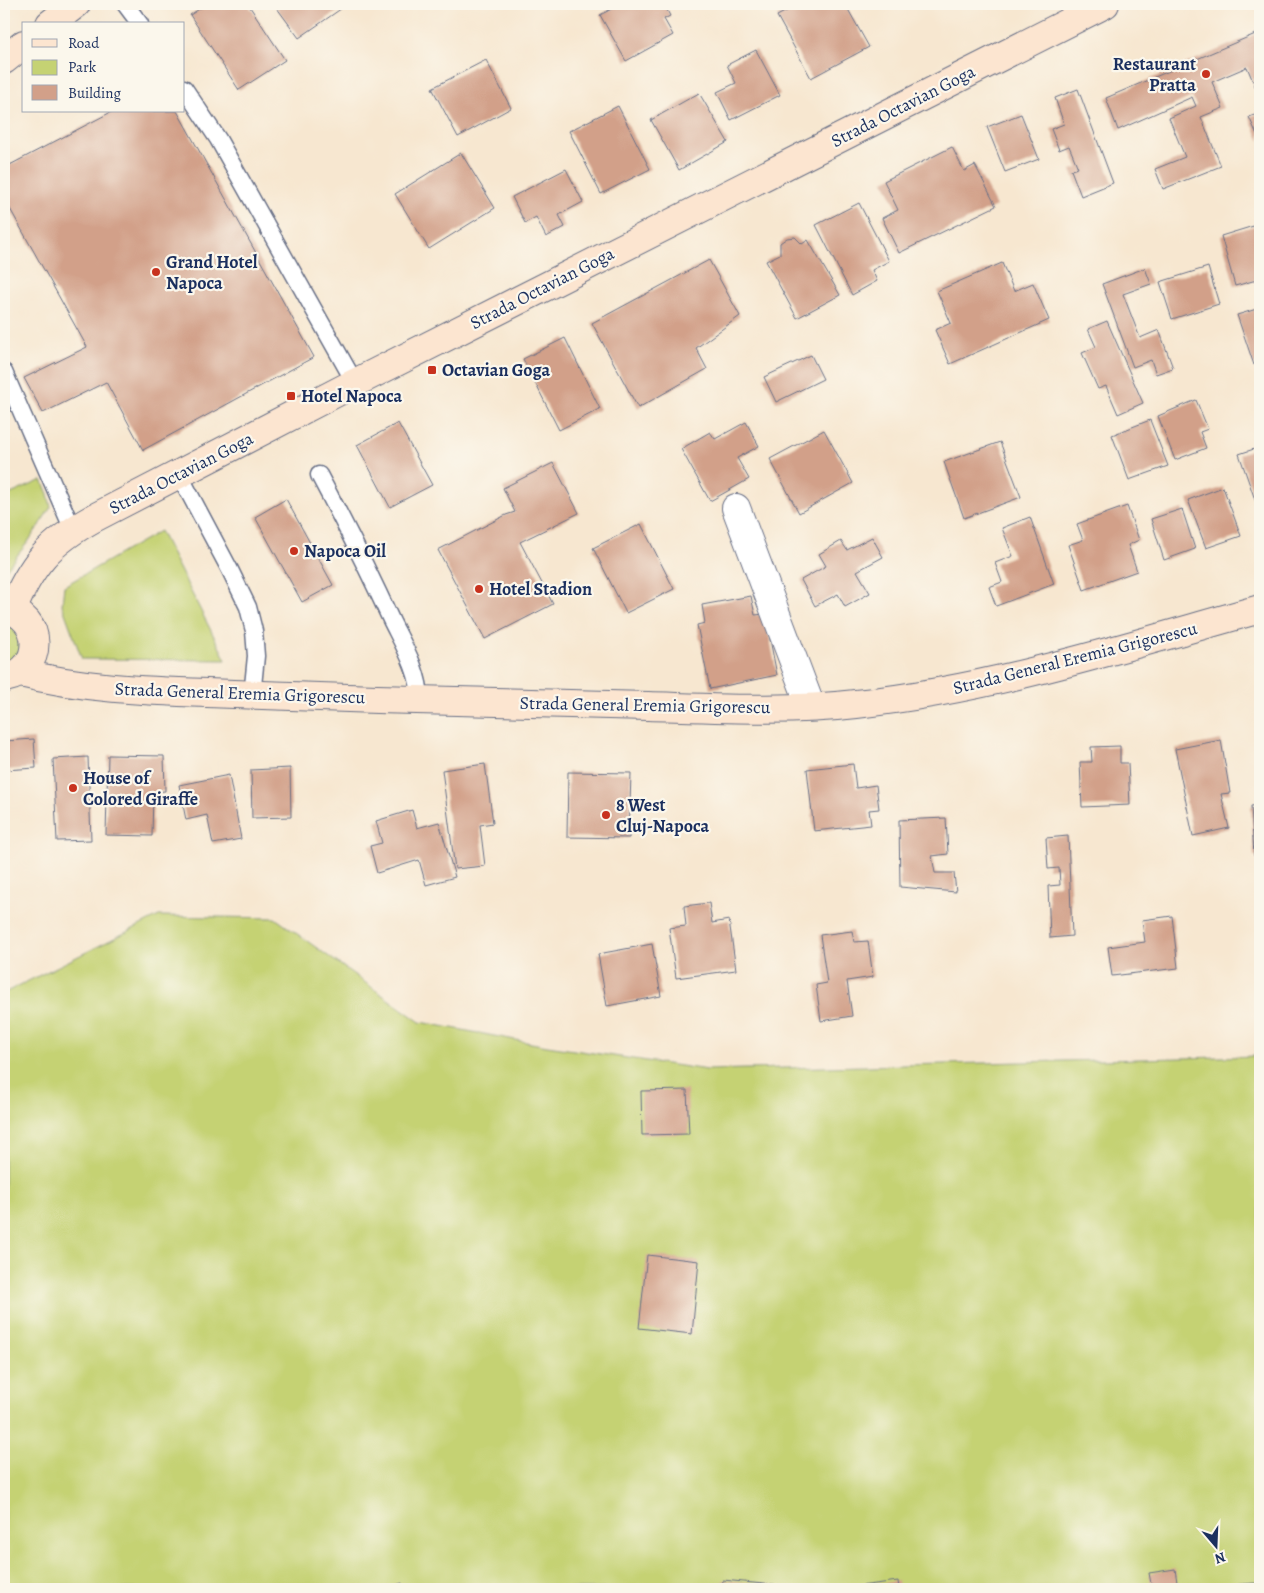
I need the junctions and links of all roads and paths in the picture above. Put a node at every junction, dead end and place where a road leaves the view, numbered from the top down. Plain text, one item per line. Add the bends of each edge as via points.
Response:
1 (76, 4) edge
2 (125, 4) edge
3 (1105, 4) edge
4 (53, 22) edge
5 (138, 22) edge
6 (22, 46) edge
7 (4, 60) edge
8 (185, 90) edge
9 (4, 372) edge
10 (355, 383) junction
11 (179, 474) junction
12 (319, 475) dead end
13 (736, 508) dead end
14 (73, 530) junction
15 (1260, 609) edge
16 (8, 610) edge
17 (12, 676) edge
18 (252, 696) junction
19 (420, 700) junction
20 (811, 707) junction

1 - 4 main road
2 - 5 lane
3 - 10 main road, Strada Octavian Goga
6 - 7 main road
8 - 10 lane via 218,139
9 - 14 lane
10 - 11 main road, Strada Octavian Goga
11 - 14 main road, Strada Octavian Goga
11 - 18 lane via 248,607 256,656
12 - 19 lane via 403,644 414,669
13 - 20 street
14 - 16 main road, Strada Octavian Goga via 42,556
15 - 20 main road, Strada General Eremia Grigorescu via 993,681 891,700
16 - 17 main road via 25,619 31,628 35,647 27,666
17 - 18 main road, Strada General Eremia Grigorescu via 149,691
18 - 19 main road, Strada General Eremia Grigorescu
19 - 20 main road, Strada General Eremia Grigorescu via 693,708

